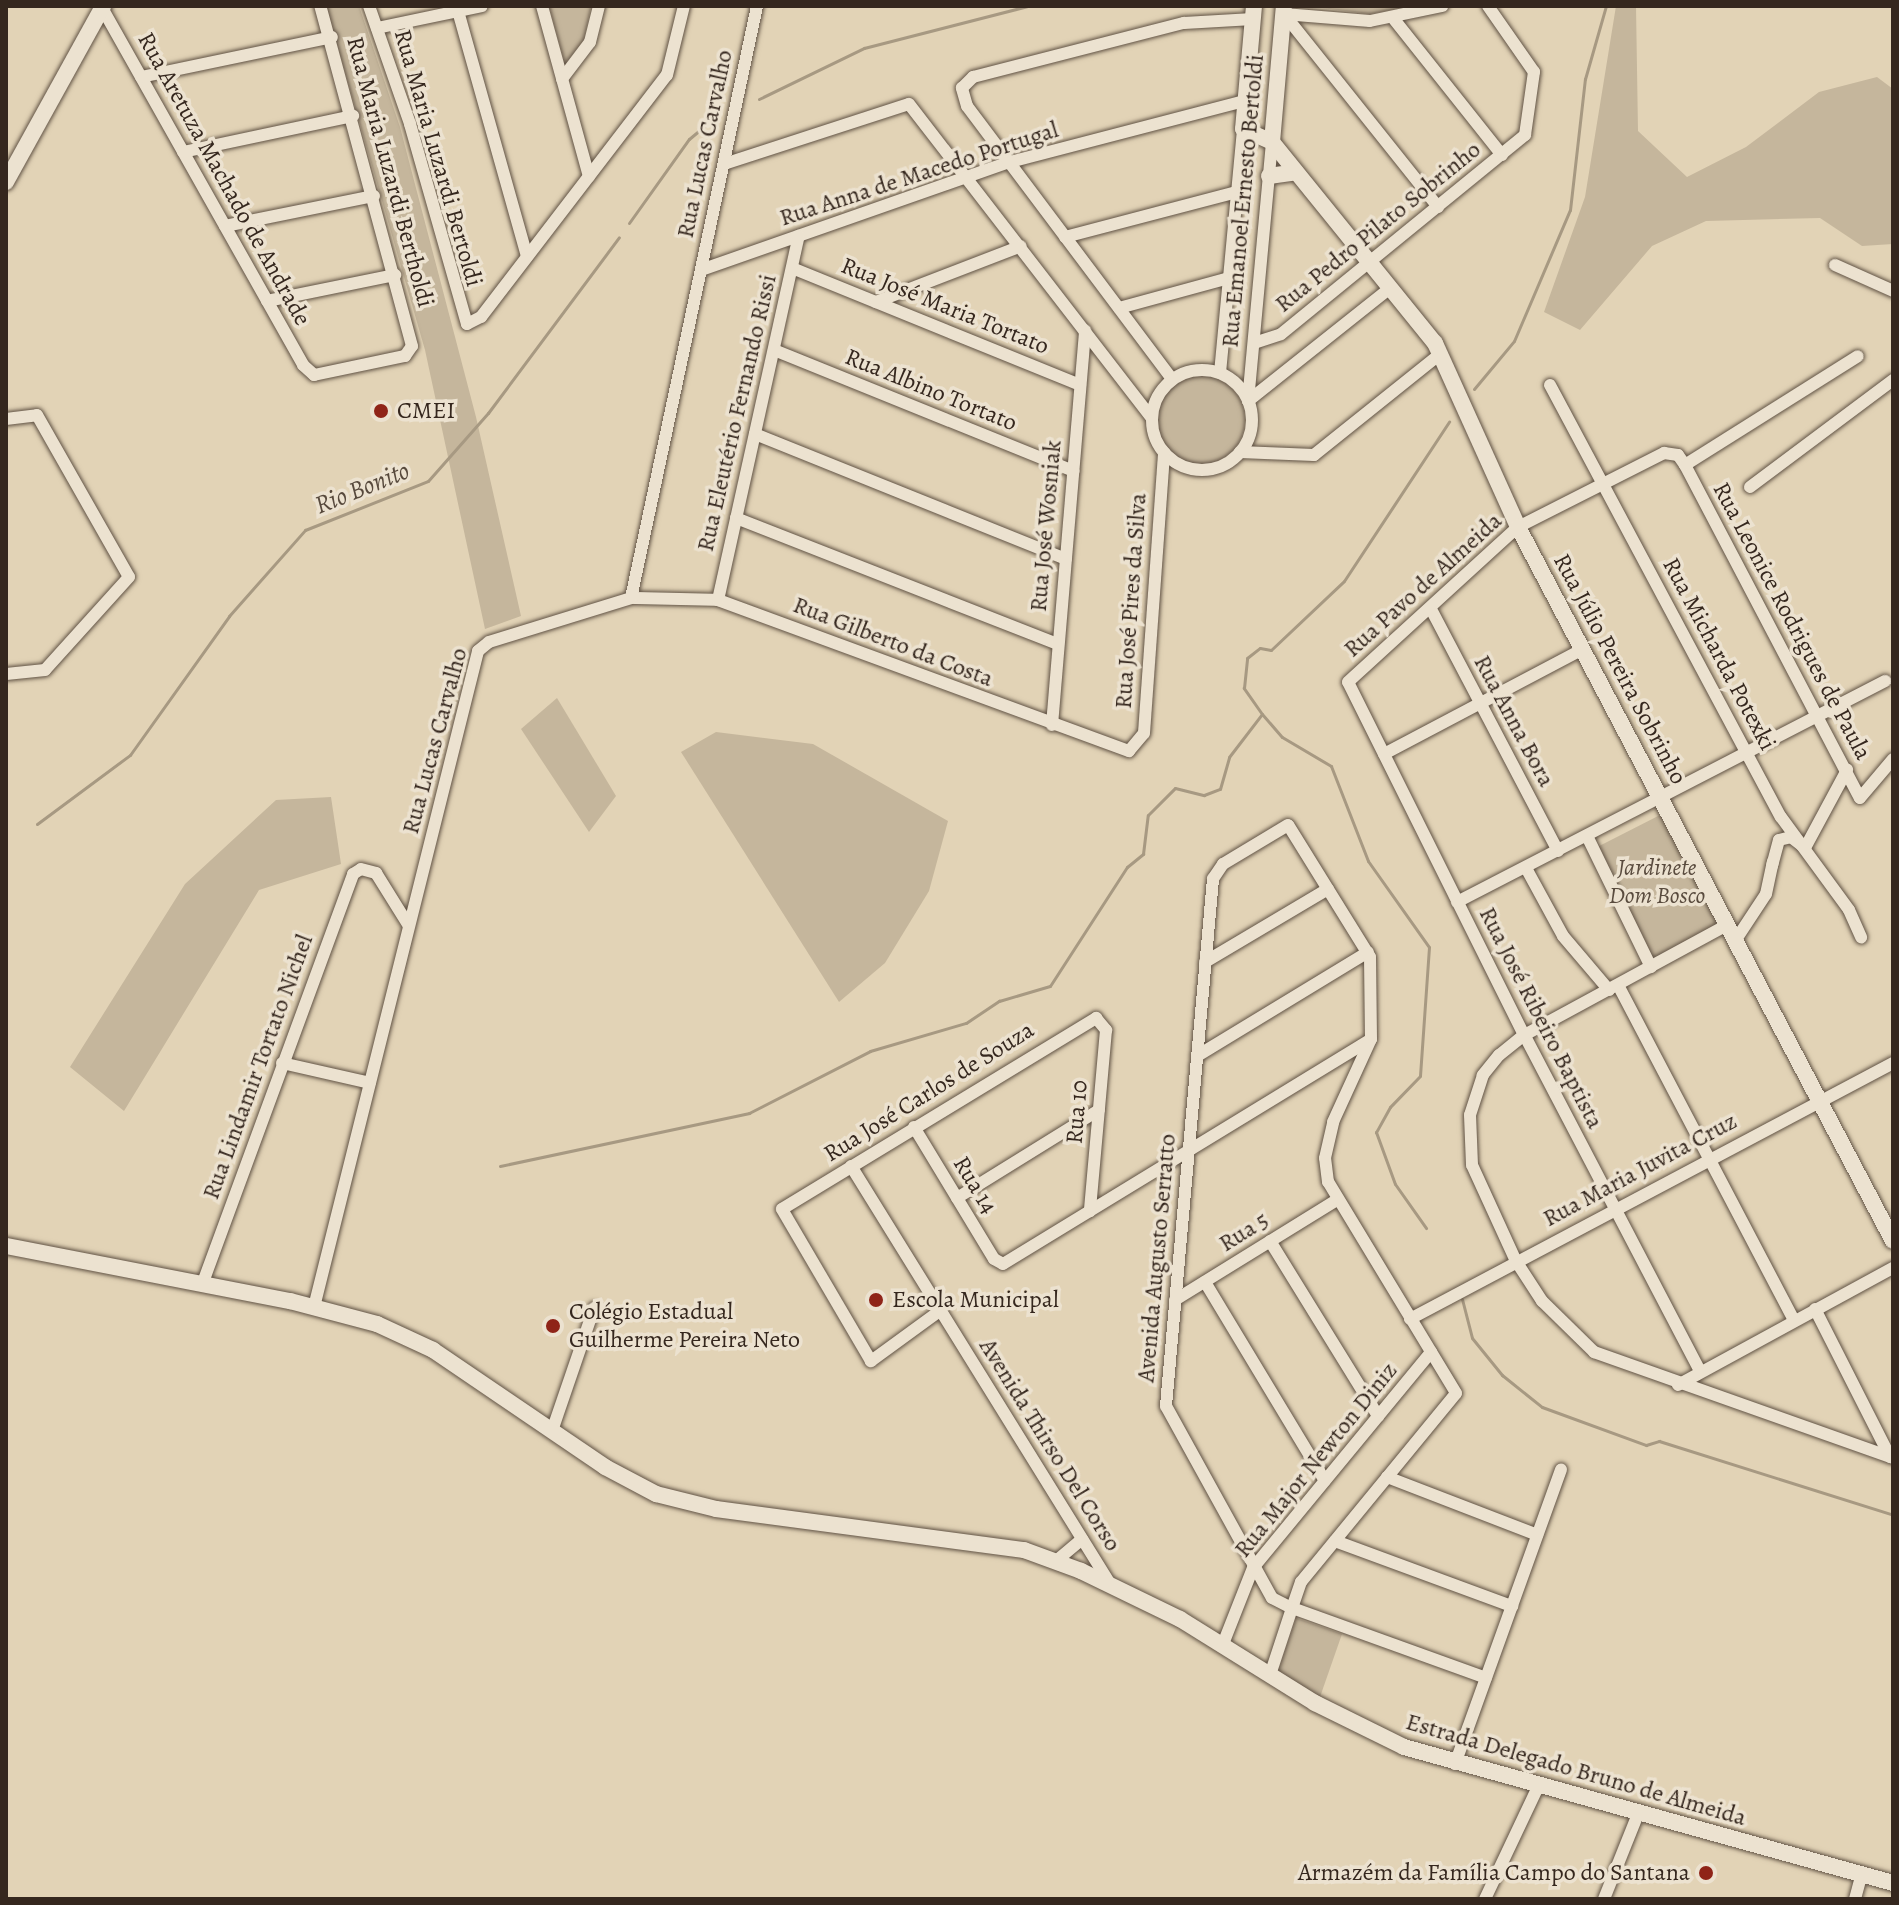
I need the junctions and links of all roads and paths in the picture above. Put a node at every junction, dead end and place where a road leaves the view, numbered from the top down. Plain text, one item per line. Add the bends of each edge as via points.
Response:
1 (320, 6) edge
2 (369, 6) edge
3 (482, 6) edge
4 (542, 6) edge
5 (599, 6) edge
6 (684, 6) edge
7 (757, 6) edge
8 (1442, 6) edge
9 (1488, 6) edge
10 (102, 7) edge
11 (1284, 10) edge
12 (458, 11) junction
13 (1253, 12) edge
14 (1393, 18) junction
15 (377, 28) junction
16 (332, 37) junction
17 (141, 77) junction
18 (562, 79) junction
19 (1245, 101) junction
20 (1275, 105) junction
21 (353, 116) junction
22 (1243, 129) junction
23 (1272, 142) junction
24 (183, 152) junction
25 (1502, 155) junction
26 (1010, 162) junction
27 (724, 164) junction
28 (1296, 172) junction
29 (968, 176) junction
30 (1269, 176) junction
31 (589, 177) junction
32 (6, 182) edge
33 (1237, 192) junction
34 (374, 196) junction
35 (1438, 207) junction
36 (225, 226) junction
37 (799, 236) junction
38 (1065, 237) junction
39 (1021, 246) junction
40 (527, 256) junction
41 (1369, 262) junction
42 (1835, 265) dead end
43 (792, 268) junction
44 (701, 270) junction
45 (395, 275) junction
46 (1229, 278) junction
47 (1390, 288) junction
48 (1893, 291) edge
49 (267, 301) junction
50 (876, 302) junction
51 (1119, 308) junction
52 (1085, 330) junction
53 (1254, 343) junction
54 (774, 350) junction
55 (1440, 354) junction
56 (1858, 356) dead end
57 (310, 373) joint
58 (1220, 373) junction
59 (1172, 379) junction
60 (1893, 380) edge
61 (1080, 385) junction
62 (1550, 385) dead end
63 (1248, 401) junction
64 (1152, 418) junction
65 (6, 419) edge
66 (755, 434) junction
67 (1240, 452) junction
68 (1164, 453) junction
69 (1685, 465) junction
70 (1073, 471) junction
71 (1603, 483) junction
72 (1750, 487) dead end
73 (736, 518) junction
74 (1518, 527) junction
75 (1066, 559) junction
76 (631, 598) junction
77 (718, 600) junction
78 (1432, 611) junction
79 (1058, 644) junction
80 (1583, 649) junction
81 (6, 674) edge
82 (1885, 681) dead end
83 (1348, 682) joint
84 (1481, 704) junction
85 (1819, 716) junction
86 (1052, 725) junction
87 (1135, 749) joint
88 (1747, 753) junction
89 (1384, 754) junction
90 (1893, 759) edge
91 (1847, 770) junction
92 (1660, 798) junction
93 (1781, 817) junction
94 (1587, 836) junction
95 (1805, 848) junction
96 (1558, 851) junction
97 (1772, 866) junction
98 (1526, 868) junction
99 (1328, 889) junction
100 (1457, 902) junction
101 (409, 926) junction
102 (1731, 933) junction
103 (1861, 937) dead end
104 (1368, 952) junction
105 (1205, 962) junction
106 (1651, 967) junction
107 (1614, 987) junction
108 (1100, 1019) joint
109 (1524, 1035) junction
110 (1371, 1039) junction
111 (1197, 1056) junction
112 (282, 1063) junction
113 (1893, 1063) edge
114 (370, 1083) junction
115 (1819, 1100) junction
116 (1099, 1110) junction
117 (914, 1127) junction
118 (1189, 1149) junction
119 (1711, 1158) junction
120 (851, 1166) junction
121 (957, 1198) junction
122 (1335, 1201) junction
123 (1615, 1208) junction
124 (1090, 1211) junction
125 (1270, 1241) junction
126 (1893, 1241) edge
127 (6, 1246) edge
128 (1516, 1261) junction
129 (1893, 1268) edge
130 (1205, 1282) junction
131 (202, 1285) junction
132 (1175, 1300) junction
133 (314, 1307) junction
134 (594, 1308) dead end
135 (1815, 1309) junction
136 (941, 1310) junction
137 (1410, 1319) junction
138 (1794, 1320) junction
139 (1431, 1352) junction
140 (1700, 1371) junction
141 (1678, 1385) junction
142 (1378, 1416) junction
143 (552, 1431) junction
144 (1892, 1457) edge
145 (1561, 1470) dead end
146 (1387, 1477) junction
147 (1325, 1481) junction
148 (1537, 1535) junction
149 (1082, 1539) junction
150 (1335, 1541) junction
151 (1056, 1561) junction
152 (1253, 1568) junction
153 (1110, 1584) junction
154 (1512, 1606) junction
155 (1292, 1608) junction
156 (1223, 1644) junction
157 (1270, 1675) junction
158 (1486, 1678) junction
159 (1455, 1764) junction
160 (1538, 1787) junction
161 (1638, 1814) junction
162 (1861, 1877) junction
163 (1893, 1883) edge
164 (1485, 1899) edge
165 (1604, 1899) edge
166 (1855, 1899) edge

1 - 16 street, Rua Maria Luzardi Bertholdi
2 - 15 street, Rua Maria Luzardi Bertoldi
3 - 12 street
4 - 18 street
5 - 18 street via 590,42
6 - 31 street via 667,75
7 - 27 street, Rua Lucas Carvalho
8 - 14 street
9 - 25 street, Rua Pedro Pilato Sobrinho via 1533,66 1525,135
10 - 17 street, Rua Aretuza Machado de Andrade
10 - 32 main road
11 - 14 street via 1362,21
11 - 20 main road, Rua Emanoel Ernesto Bertoldi
11 - 35 street
12 - 15 street
12 - 40 street
13 - 19 main road, Rua Emanoel Ernesto Bertoldi
13 - 26 street via 1184,23 973,77 962,88 967,106
14 - 25 street
15 - 40 street, Rua Maria Luzardi Bertoldi via 410,124 464,324 477,321
16 - 17 street
16 - 21 street, Rua Maria Luzardi Bertholdi
17 - 24 street, Rua Aretuza Machado de Andrade
18 - 31 street
19 - 20 main road via 1263,97
19 - 22 main road, Rua Emanoel Ernesto Bertoldi
19 - 26 street, Rua Anna de Macedo Portugal
20 - 23 main road, Rua Emanoel Ernesto Bertoldi
21 - 24 street
21 - 34 street, Rua Maria Luzardi Bertholdi
22 - 23 main road
22 - 33 street, Rua Emanoel Ernesto Bertoldi
23 - 28 main road, Rua Júlio Pereira Sobrinho
23 - 30 street, Rua Emanoel Ernesto Bertoldi
24 - 36 street, Rua Aretuza Machado de Andrade
25 - 35 street, Rua Pedro Pilato Sobrinho
26 - 29 street, Rua Anna de Macedo Portugal
26 - 38 street
27 - 29 street via 909,104
27 - 44 street, Rua Lucas Carvalho
28 - 30 main road
28 - 41 main road, Rua Júlio Pereira Sobrinho
29 - 37 street, Rua Anna de Macedo Portugal
29 - 39 street
30 - 53 street, Rua Emanoel Ernesto Bertoldi
31 - 40 street
33 - 38 street
33 - 46 street, Rua Emanoel Ernesto Bertoldi
34 - 36 street
34 - 45 street, Rua Maria Luzardi Bertholdi
35 - 41 street, Rua Pedro Pilato Sobrinho
36 - 49 street, Rua Aretuza Machado de Andrade
37 - 43 street, Rua Eleutério Fernando Rissi
37 - 44 street, Rua Anna de Macedo Portugal
38 - 51 street
39 - 50 street
39 - 52 street
41 - 47 main road, Rua Júlio Pereira Sobrinho
41 - 53 street, Rua Pedro Pilato Sobrinho via 1281,334
42 - 48 street
43 - 50 street, Rua José Maria Tortato
43 - 54 street, Rua Eleutério Fernando Rissi
44 - 76 street, Rua Lucas Carvalho
45 - 49 street
45 - 57 street, Rua Maria Luzardi Bertholdi via 411,350 405,356
46 - 51 street
46 - 58 street, Rua Emanoel Ernesto Bertoldi
47 - 55 main road, Rua Júlio Pereira Sobrinho
47 - 63 street
49 - 57 street, Rua Aretuza Machado de Andrade
50 - 61 street, Rua José Maria Tortato
51 - 59 street
52 - 61 street, Rua José Wosniak
52 - 64 street
53 - 63 street, Rua Emanoel Ernesto Bertoldi
54 - 66 street, Rua Eleutério Fernando Rissi
54 - 70 street, Rua Albino Tortato
55 - 67 street via 1314,455
55 - 74 main road, Rua Júlio Pereira Sobrinho
56 - 69 street
58 - 59 street via 1187,371
58 - 63 street
59 - 64 street via 1154,403
60 - 72 street
61 - 70 street, Rua José Wosniak
62 - 71 street, Rua Micharda Potexki
63 - 67 street via 1251,428
64 - 68 street
65 - 81 street via 37,415 129,577 45,670
66 - 73 street, Rua Eleutério Fernando Rissi
66 - 75 street
67 - 68 street via 1230,462 1202,470
68 - 87 street, Rua José Pires da Silva via 1144,733
69 - 71 street, Rua Pavo de Almeida via 1678,455 1664,453
69 - 85 street, Rua Leonice Rodrigues de Paula
70 - 75 street, Rua José Wosniak
71 - 74 street, Rua Pavo de Almeida
71 - 88 street, Rua Micharda Potexki
73 - 77 street, Rua Eleutério Fernando Rissi
73 - 79 street
74 - 78 street, Rua Pavo de Almeida
74 - 80 main road, Rua Júlio Pereira Sobrinho
75 - 79 street, Rua José Wosniak
76 - 77 street, Rua Gilberto da Costa
76 - 101 street, Rua Lucas Carvalho via 489,642 478,651
77 - 86 street, Rua Gilberto da Costa
78 - 83 street, Rua Pavo de Almeida
78 - 84 street, Rua Anna Bora
79 - 86 street, Rua José Wosniak
80 - 84 street
80 - 92 main road, Rua Júlio Pereira Sobrinho
82 - 85 street
83 - 89 street, Rua José Ribeiro Baptista
84 - 89 street
84 - 96 street, Rua Anna Bora
85 - 88 street
85 - 91 street, Rua Leonice Rodrigues de Paula
86 - 87 street, Rua Gilberto da Costa via 1118,750
88 - 92 street
88 - 93 street, Rua Micharda Potexki
89 - 100 street, Rua José Ribeiro Baptista
90 - 91 street, Rua Leonice Rodrigues de Paula via 1860,798
91 - 95 street
92 - 94 street
92 - 102 main road, Rua Júlio Pereira Sobrinho
93 - 95 street, Rua Micharda Potexki
93 - 97 street
94 - 96 street
94 - 106 street
95 - 97 street via 1791,837 1779,840
95 - 103 street, Rua Micharda Potexki via 1849,910
96 - 98 street
97 - 102 street via 1760,905
98 - 100 street
98 - 107 street via 1563,936
99 - 104 street
99 - 105 street
99 - 105 street, Avenida Augusto Serratto via 1288,825 1215,873
100 - 109 street, Rua José Ribeiro Baptista
101 - 112 street, Rua Lindamir Tortato Nichel via 380,877 361,869 347,885
101 - 114 street, Rua Lucas Carvalho
102 - 106 street
102 - 115 main road, Rua Júlio Pereira Sobrinho
104 - 110 street
104 - 111 street
105 - 111 street, Avenida Augusto Serratto
106 - 107 street
107 - 109 street
107 - 119 street
108 - 116 street, Rua 10 via 1106,1030
108 - 117 street, Rua José Carlos de Souza via 1089,1019
109 - 123 street, Rua José Ribeiro Baptista
109 - 128 street via 1483,1075 1468,1131 1472,1165
110 - 118 street
110 - 122 street via 1329,1136 1326,1170
111 - 118 street, Avenida Augusto Serratto
112 - 114 street
112 - 131 street, Rua Lindamir Tortato Nichel
113 - 115 street, Rua Maria Juvita Cruz
114 - 133 street, Rua Lucas Carvalho
115 - 119 street, Rua Maria Juvita Cruz
115 - 126 main road, Rua Júlio Pereira Sobrinho
116 - 121 street
116 - 124 street, Rua 10
117 - 120 street, Rua José Carlos de Souza
117 - 121 street, Rua 14
118 - 124 street
118 - 132 street, Avenida Augusto Serratto
119 - 123 street, Rua Maria Juvita Cruz
119 - 138 street
120 - 136 street, Avenida Thirso Del Corso
120 - 136 street, Rua José Carlos de Souza via 782,1209 871,1361
121 - 124 street, Rua 14 via 999,1264
122 - 125 street, Rua 5
122 - 137 street
123 - 128 street, Rua Maria Juvita Cruz
123 - 140 street, Rua José Ribeiro Baptista
125 - 130 street, Rua 5
125 - 142 street
127 - 131 main road, Estrada Delegado Bruno de Almeida
128 - 137 street, Rua Maria Juvita Cruz
128 - 141 street via 1554,1316 1580,1342
129 - 135 street
130 - 132 street, Rua 5
130 - 147 street
131 - 133 main road, Estrada Delegado Bruno de Almeida
132 - 152 street, Avenida Augusto Serratto via 1166,1406
133 - 143 main road, Estrada Delegado Bruno de Almeida via 415,1340
134 - 143 street
135 - 138 street
135 - 144 street
136 - 149 street, Avenida Thirso Del Corso
137 - 139 street
138 - 140 street
139 - 142 street, Rua Major Newton Diniz
139 - 146 street via 1456,1393
140 - 141 street
141 - 144 street
142 - 147 street, Rua Major Newton Diniz
143 - 151 main road, Estrada Delegado Bruno de Almeida via 620,1477 696,1506 987,1543
145 - 148 street
146 - 148 street
146 - 150 street
147 - 152 street, Rua Major Newton Diniz
148 - 154 street
149 - 151 street
149 - 153 street, Avenida Thirso Del Corso
150 - 154 street
150 - 155 street via 1301,1582
151 - 153 main road, Estrada Delegado Bruno de Almeida
152 - 155 street, Avenida Augusto Serratto via 1272,1598
152 - 156 street, Rua Major Newton Diniz
153 - 156 main road, Estrada Delegado Bruno de Almeida
154 - 158 street
155 - 157 street
155 - 158 street
156 - 157 main road, Estrada Delegado Bruno de Almeida
157 - 159 main road, Estrada Delegado Bruno de Almeida via 1374,1734
158 - 159 street
159 - 160 main road, Estrada Delegado Bruno de Almeida
160 - 161 main road, Estrada Delegado Bruno de Almeida
160 - 164 street
161 - 162 main road, Estrada Delegado Bruno de Almeida
161 - 165 street
162 - 163 main road, Estrada Delegado Bruno de Almeida
162 - 166 street

